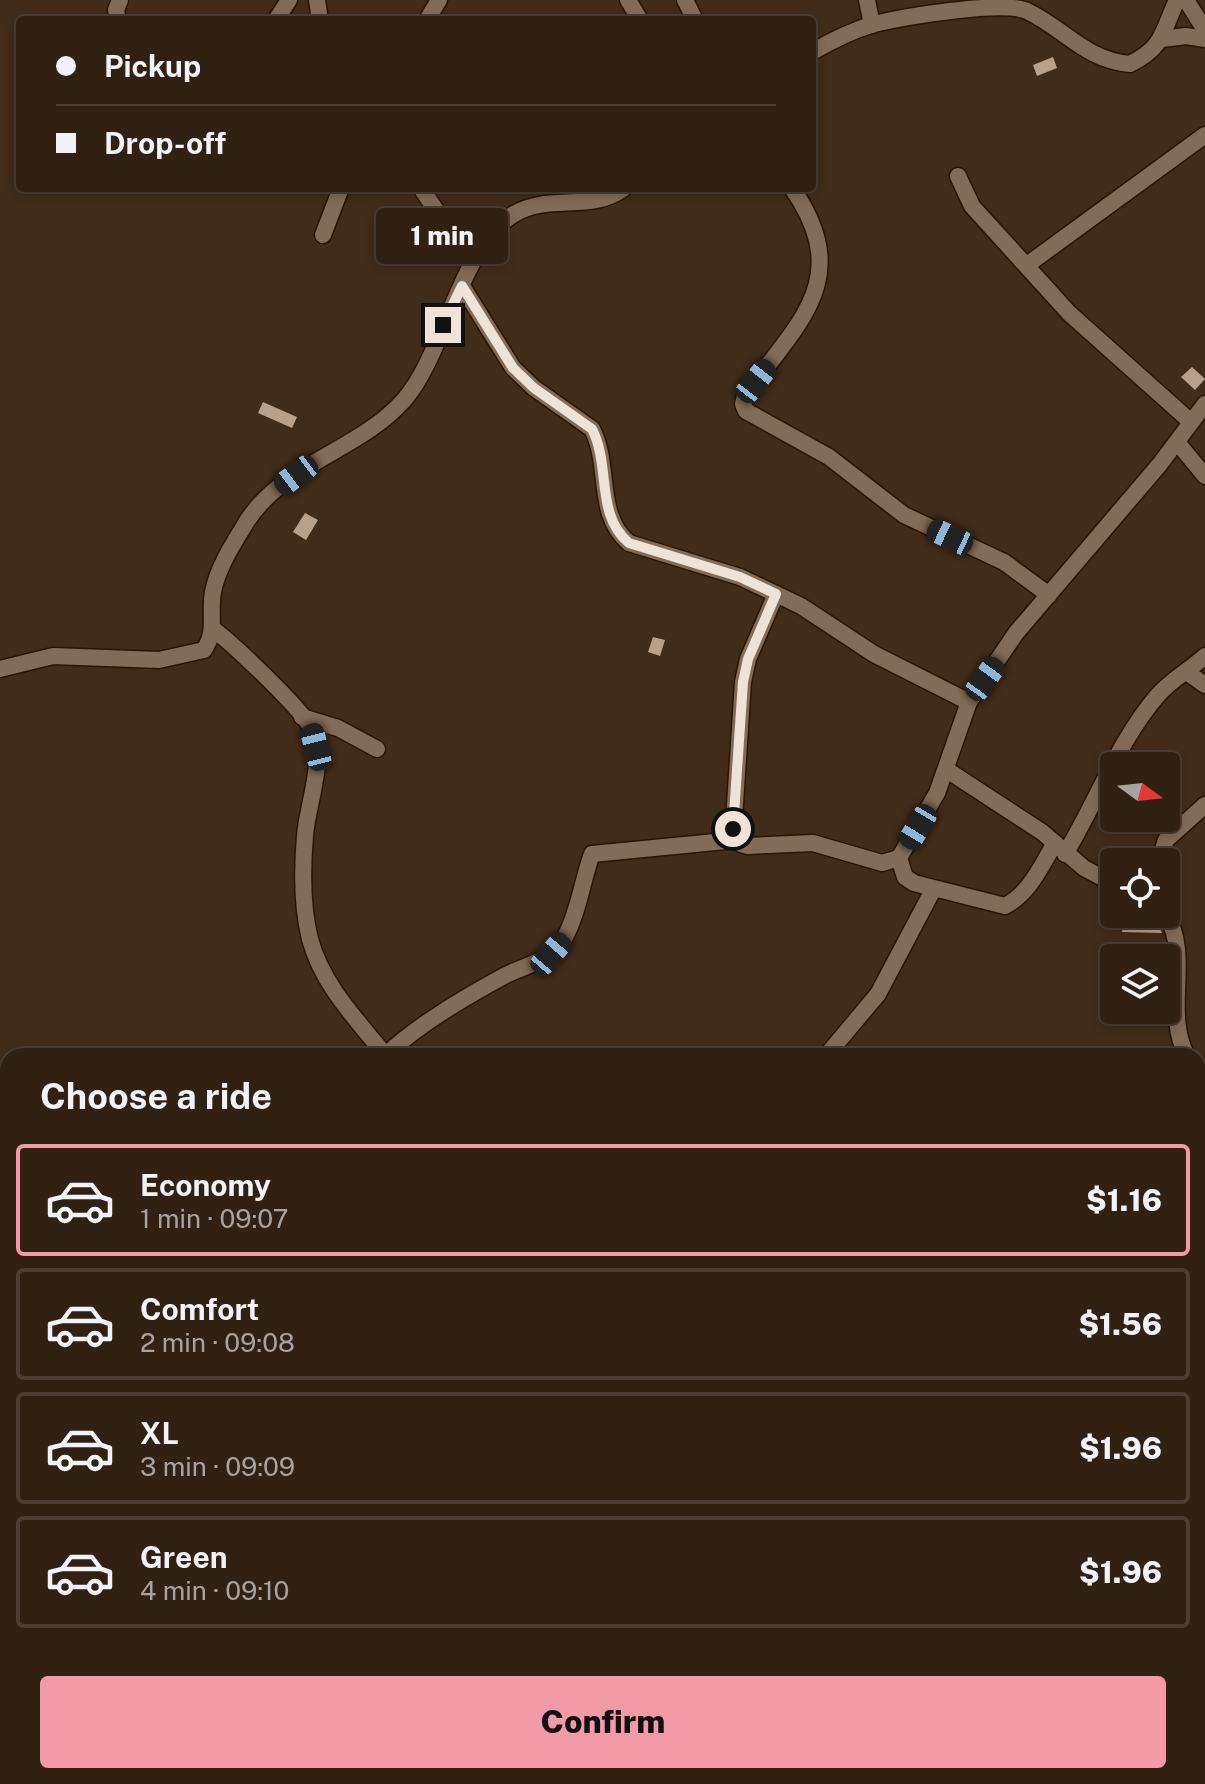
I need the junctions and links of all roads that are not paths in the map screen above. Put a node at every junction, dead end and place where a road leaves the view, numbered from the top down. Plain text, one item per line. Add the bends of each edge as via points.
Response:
1 (867, 0) edge
2 (1177, 0) edge
3 (1186, 0) edge
4 (872, 25) junction
5 (1205, 30) edge
6 (1162, 39) junction
7 (1205, 39) edge
8 (816, 50) edge
9 (1205, 135) edge
10 (958, 176) dead end
11 (339, 192) edge
12 (424, 192) edge
13 (616, 192) edge
14 (794, 192) edge
15 (323, 235) dead end
16 (477, 258) junction
17 (1027, 265) junction
18 (462, 286) junction
19 (1205, 404) edge
20 (1191, 422) junction
21 (1177, 442) junction
22 (1205, 476) edge
23 (776, 594) junction
24 (1049, 595) junction
25 (213, 629) junction
26 (1205, 656) edge
27 (0, 669) edge
28 (1188, 673) junction
29 (1205, 685) edge
30 (969, 702) junction
31 (302, 717) junction
32 (377, 749) dead end
33 (947, 770) junction
34 (1205, 805) edge
35 (736, 840) junction
36 (1163, 848) edge
37 (1060, 849) junction
38 (899, 858) junction
39 (1100, 875) edge
40 (933, 890) junction
41 (1171, 928) edge
42 (380, 1048) edge
43 (394, 1048) edge
44 (833, 1048) edge
45 (1183, 1048) edge

1 - 4 street
2 - 6 street
3 - 5 street
4 - 6 street via 962,10 1023,9 1091,55 1130,64
4 - 8 street
6 - 7 street
9 - 17 street
10 - 17 street via 972,206
11 - 15 street
12 - 16 street via 452,234
13 - 16 street via 581,204 549,202 513,214
14 - 24 street via 820,243 820,281 780,350 745,395 746,411 829,457 904,515 1004,562
16 - 18 street
17 - 20 street via 1069,313
18 - 23 street via 513,368 592,429 618,534 629,543 740,577
18 - 25 street via 430,360 404,400 352,441 311,463 249,518 219,573 211,605
19 - 20 street
20 - 21 street
21 - 22 street
21 - 24 street
23 - 30 street via 874,654
23 - 35 street via 743,682
24 - 30 street
25 - 27 street via 204,650 192,655 159,660 53,656
25 - 31 street via 236,646
26 - 28 street
28 - 29 street
28 - 37 street via 1165,687 1129,735
30 - 33 street
31 - 32 street via 338,728
31 - 42 street via 316,747 304,837 304,906 311,942 330,983
33 - 37 street
33 - 38 street
34 - 36 street
35 - 38 street via 748,846 813,843 882,863
35 - 43 street via 592,854 564,939 551,954 490,985
37 - 39 street
37 - 40 street via 1005,906
38 - 40 street via 905,877
40 - 44 street via 878,994
41 - 45 street via 1177,1034

